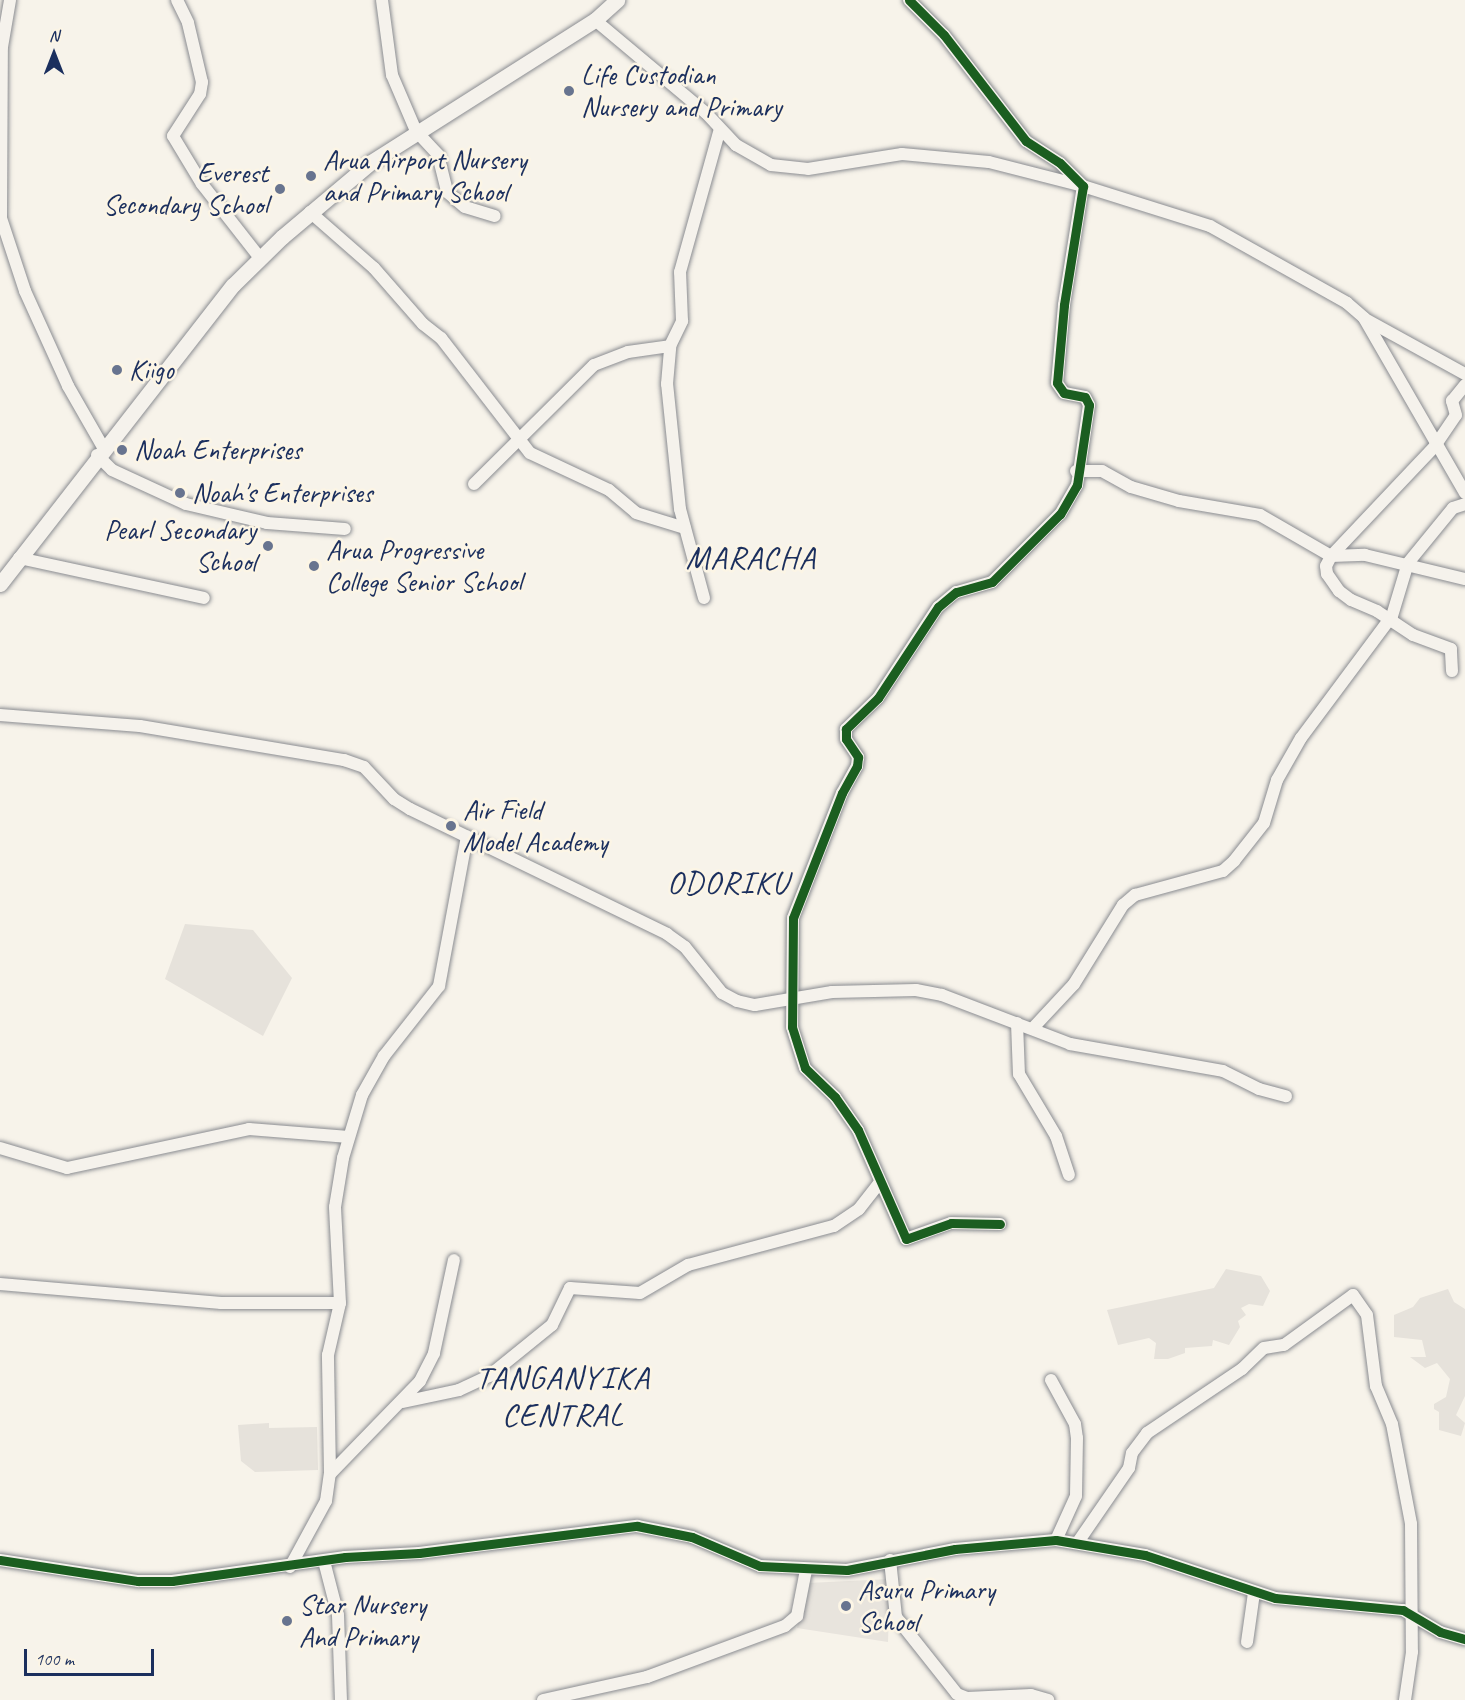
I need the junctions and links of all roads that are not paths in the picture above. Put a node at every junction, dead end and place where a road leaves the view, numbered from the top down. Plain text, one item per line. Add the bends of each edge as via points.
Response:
1 (10, 0) edge
2 (177, 0) edge
3 (382, 0) edge
4 (617, 0) edge
5 (909, 0) edge
6 (595, 20) junction
7 (720, 129) junction
8 (416, 131) junction
9 (1083, 186) junction
10 (310, 212) junction
11 (495, 216) dead end
12 (1, 217) edge
13 (260, 258) junction
14 (1364, 318) junction
15 (670, 345) junction
16 (1465, 374) edge
17 (1465, 385) edge
18 (517, 438) junction
19 (1435, 446) junction
20 (100, 451) junction
21 (1076, 471) junction
22 (474, 484) dead end
23 (1465, 493) edge
24 (1465, 504) edge
25 (685, 528) junction
26 (345, 529) dead end
27 (1330, 556) junction
28 (19, 558) junction
29 (1408, 563) junction
30 (1465, 579) edge
31 (0, 584) edge
32 (204, 598) dead end
33 (704, 598) dead end
34 (1390, 619) junction
35 (1452, 671) dead end
36 (0, 715) edge
37 (466, 837) junction
38 (792, 998) junction
39 (1017, 1023) junction
40 (1033, 1028) junction
41 (1286, 1096) dead end
42 (350, 1137) junction
43 (0, 1148) edge
44 (1068, 1175) dead end
45 (880, 1182) junction
46 (1000, 1224) dead end
47 (454, 1260) dead end
48 (0, 1284) edge
49 (340, 1303) junction
50 (1051, 1380) dead end
51 (403, 1402) junction
52 (330, 1474) junction
53 (1056, 1540) junction
54 (1078, 1542) junction
55 (0, 1560) edge
56 (890, 1560) junction
57 (324, 1561) junction
58 (290, 1567) junction
59 (806, 1570) junction
60 (1254, 1593) junction
61 (1413, 1615) junction
62 (1465, 1639) edge
63 (1247, 1642) dead end
64 (983, 1699) edge
65 (341, 1700) edge
66 (543, 1700) edge
67 (1048, 1700) edge
68 (1405, 1700) edge

1 - 12 street via 2,47
2 - 13 street via 188,23 202,82 200,94 173,136 202,184
3 - 8 street via 393,75
4 - 6 main road
5 - 9 street via 944,35 1026,141 1060,163
6 - 7 street
6 - 8 main road
7 - 9 street via 757,159 782,166 823,167 902,154 989,162
7 - 15 street via 680,272 682,321
8 - 10 main road
8 - 11 street via 438,155 447,192 465,207
9 - 14 street via 1193,218 1347,303
9 - 21 street via 1056,376 1059,389 1088,400
10 - 13 main road
10 - 18 street via 374,268 423,324 441,338
12 - 20 street via 25,291
13 - 20 main road via 233,285
14 - 16 street
14 - 19 street
15 - 18 street via 619,354 594,365
15 - 25 street via 669,424
17 - 19 street via 1452,401 1455,415
18 - 22 street
18 - 25 street via 542,461 609,490 636,513
19 - 23 street
19 - 27 street
20 - 26 street via 112,470 186,504 267,523
20 - 28 main road
21 - 27 street via 1102,471 1131,487 1179,501 1260,514
21 - 38 street via 1075,489 1060,514 997,578 956,592 938,607 878,698 846,729 846,739 858,762 796,906
24 - 29 street via 1453,508
25 - 33 street
27 - 29 street via 1365,555
27 - 34 street via 1327,574 1340,591
28 - 31 main road
28 - 32 street
29 - 30 street
29 - 34 street
34 - 35 street via 1413,635 1451,649
34 - 40 street via 1301,738 1277,780 1264,823 1229,868 1164,884 1129,900 1074,984
36 - 37 street via 140,726 344,760 364,767 394,799
37 - 38 street via 667,934 686,948 722,993 737,1001 755,1005
37 - 42 street via 439,987 384,1056 362,1095
38 - 39 street via 860,989 916,990
38 - 45 street via 792,1027 801,1060 850,1118
39 - 40 street
39 - 44 street via 1019,1074 1056,1137
40 - 41 street via 1070,1044 1106,1053 1223,1071 1259,1089
42 - 43 street via 249,1128 68,1168
42 - 49 street via 338,1177 335,1207
45 - 46 street via 908,1240 951,1223
45 - 51 street via 859,1209 834,1226 688,1265 640,1293 570,1288 552,1325 489,1376 459,1390
47 - 51 street via 434,1353
48 - 49 street via 221,1303
49 - 52 street via 328,1355
50 - 53 street via 1075,1424 1077,1438 1076,1496
51 - 52 street
52 - 58 street via 318,1520
53 - 54 street
53 - 56 street via 1005,1542
54 - 60 street via 1145,1555
54 - 61 street via 1129,1468 1132,1453 1146,1433 1242,1369 1264,1348 1284,1345 1353,1295 1367,1315 1379,1399 1392,1424 1414,1549
55 - 58 street via 154,1581
56 - 59 street via 855,1569
56 - 64 street via 894,1610 900,1623 957,1694
57 - 58 street
57 - 59 street via 630,1526 692,1537 760,1566
57 - 65 street via 338,1615
59 - 66 street via 797,1616 785,1626 647,1677
60 - 61 street via 1309,1603 1390,1608
60 - 63 street
61 - 62 street via 1440,1632
61 - 68 street via 1410,1686
64 - 67 street via 1031,1695

